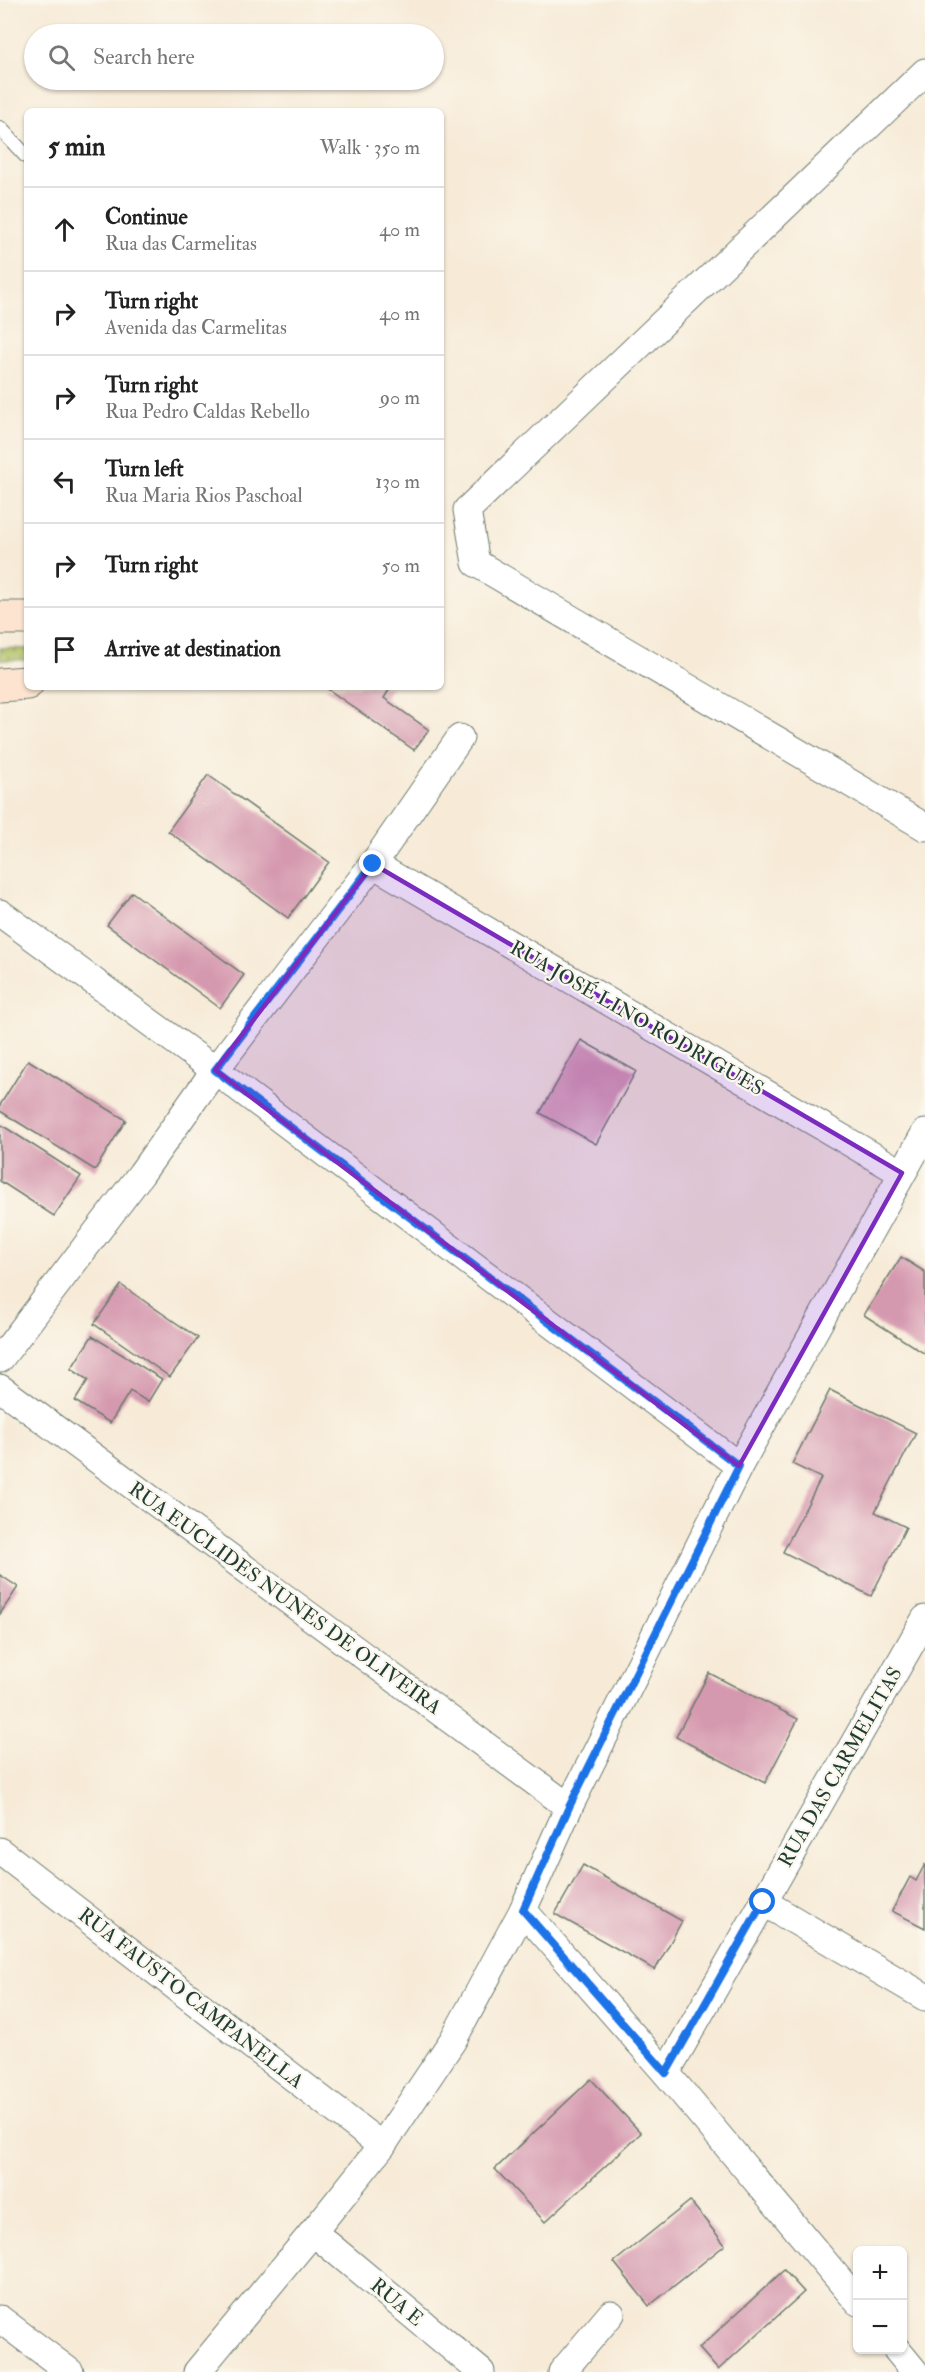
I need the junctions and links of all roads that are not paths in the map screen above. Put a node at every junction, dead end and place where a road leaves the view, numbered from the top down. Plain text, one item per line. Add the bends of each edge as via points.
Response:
1 (925, 72) edge
2 (0, 128) edge
3 (24, 155) edge
4 (0, 618) edge
5 (24, 618) edge
6 (24, 683) edge
7 (0, 685) edge
8 (460, 738) dead end
9 (925, 827) edge
10 (373, 864) junction
11 (0, 913) edge
12 (215, 1070) junction
13 (925, 1133) edge
14 (902, 1173) junction
15 (0, 1359) edge
16 (0, 1388) edge
17 (739, 1466) junction
18 (925, 1619) edge
19 (569, 1807) junction
20 (0, 1851) edge
21 (763, 1902) junction
22 (523, 1910) junction
23 (925, 1997) edge
24 (666, 2073) junction
25 (382, 2146) junction
26 (313, 2232) junction
27 (856, 2300) edge
28 (611, 2314) dead end
29 (0, 2319) edge
30 (901, 2354) edge
31 (70, 2372) edge
32 (197, 2372) edge
33 (481, 2372) edge
34 (562, 2372) edge
35 (915, 2372) edge

1 - 9 street via 467,510 476,563
2 - 3 lane
4 - 5 street
6 - 7 street
8 - 10 street
10 - 12 street
10 - 14 street, RUA JOSÉ LINO RODRIGUES
11 - 12 street
12 - 15 street
12 - 17 street
13 - 14 street
14 - 17 street
16 - 19 street, RUA EUCLIDES NUNES DE OLIVEIRA
17 - 19 street
18 - 21 street, RUA DAS CARMELITAS
19 - 22 street
20 - 25 street, RUA FAUSTO CAMPANELLA
21 - 23 street
21 - 24 street, RUA DAS CARMELITAS
22 - 24 street
22 - 25 street via 453,2040
24 - 27 street
25 - 26 street
26 - 32 street
26 - 33 street, RUA E
28 - 34 street
29 - 31 street
30 - 35 street

